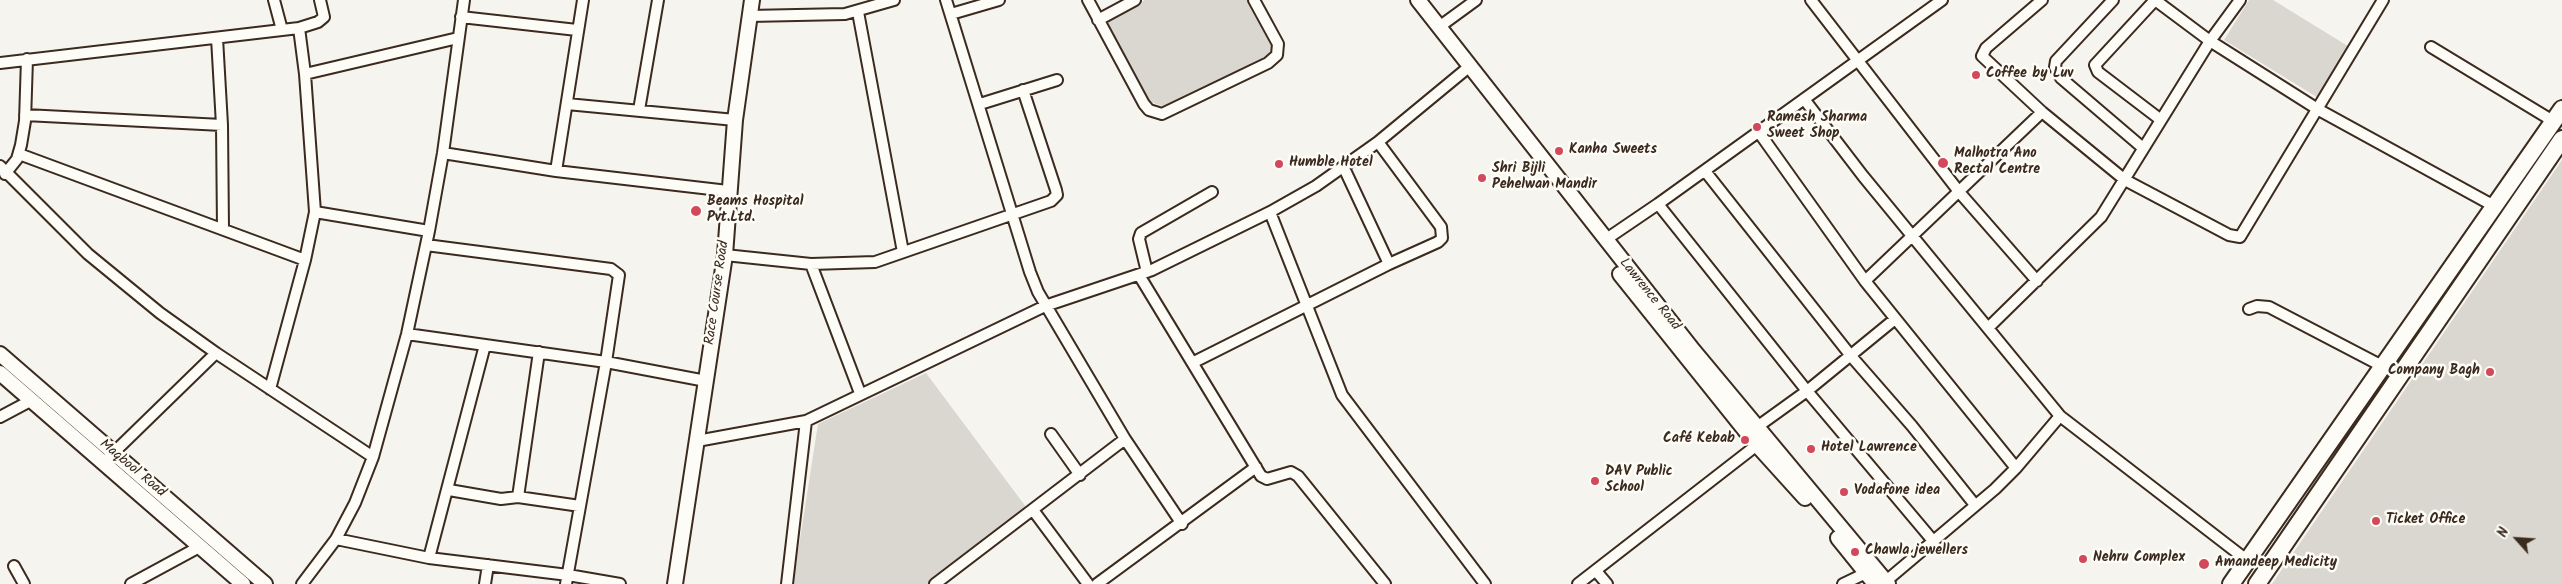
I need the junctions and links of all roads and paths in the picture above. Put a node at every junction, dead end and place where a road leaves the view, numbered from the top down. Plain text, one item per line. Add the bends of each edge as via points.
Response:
1 (274, 0) edge
2 (320, 0) edge
3 (464, 0) edge
4 (583, 0) edge
5 (658, 0) edge
6 (752, 0) edge
7 (894, 0) edge
8 (946, 0) edge
9 (1000, 0) edge
10 (1088, 0) edge
11 (1135, 0) edge
12 (1254, 0) edge
13 (1408, 0) edge
14 (1418, 0) edge
15 (1476, 0) edge
16 (1942, 0) edge
17 (2042, 0) edge
18 (2113, 0) edge
19 (2155, 0) edge
20 (2240, 0) edge
21 (2383, 0) edge
22 (1816, 2) edge
23 (858, 12) junction
24 (951, 14) junction
25 (749, 16) junction
26 (461, 17) junction
27 (1098, 20) junction
28 (1439, 27) junction
29 (299, 28) junction
30 (282, 30) junction
31 (577, 30) junction
32 (217, 38) junction
33 (458, 38) junction
34 (2210, 42) junction
35 (2431, 47) dead end
36 (27, 59) junction
37 (1858, 60) junction
38 (0, 63) edge
39 (1464, 71) junction
40 (305, 74) junction
41 (1057, 80) dead end
42 (1023, 90) junction
43 (1804, 99) junction
44 (567, 104) junction
45 (980, 104) junction
46 (639, 110) junction
47 (2319, 110) junction
48 (2042, 112) junction
49 (25, 115) junction
50 (2558, 115) edge
51 (735, 120) junction
52 (2161, 120) junction
53 (222, 125) junction
54 (1758, 131) junction
55 (2562, 139) edge
56 (1378, 142) junction
57 (2143, 148) junction
58 (443, 153) junction
59 (19, 154) junction
60 (1344, 168) junction
61 (3, 170) edge
62 (556, 171) junction
63 (1705, 171) junction
64 (2125, 180) junction
65 (728, 191) junction
66 (1212, 192) dead end
67 (1960, 193) junction
68 (1658, 204) junction
69 (2494, 206) junction
70 (314, 212) junction
71 (1270, 212) junction
72 (1012, 214) junction
73 (223, 229) junction
74 (429, 232) junction
75 (1913, 237) junction
76 (1605, 240) junction
77 (426, 245) junction
78 (903, 252) junction
79 (725, 255) junction
80 (305, 260) junction
81 (811, 264) junction
82 (1389, 264) junction
83 (1143, 274) junction
84 (1865, 281) junction
85 (2037, 281) junction
86 (1046, 306) junction
87 (1306, 306) junction
88 (2249, 309) dead end
89 (1895, 319) junction
90 (1988, 328) junction
91 (407, 334) junction
92 (485, 345) junction
93 (539, 352) junction
94 (1689, 353) junction
95 (0, 354) edge
96 (216, 354) junction
97 (1850, 356) junction
98 (606, 362) junction
99 (1194, 362) junction
100 (2384, 366) junction
101 (0, 373) edge
102 (706, 381) junction
103 (2372, 384) junction
104 (270, 389) junction
105 (1807, 391) junction
106 (860, 393) junction
107 (2386, 394) junction
108 (32, 400) junction
109 (2060, 416) junction
110 (0, 417) edge
111 (806, 421) junction
112 (1757, 427) junction
113 (1051, 434) dead end
114 (1125, 439) junction
115 (697, 441) junction
116 (1758, 445) junction
117 (373, 457) junction
118 (108, 458) junction
119 (1256, 467) junction
120 (2016, 468) junction
121 (1080, 475) junction
122 (449, 490) junction
123 (518, 497) junction
124 (580, 506) junction
125 (1975, 506) junction
126 (1033, 510) junction
127 (1182, 524) junction
128 (336, 539) junction
129 (1934, 542) junction
130 (201, 546) junction
131 (429, 558) junction
132 (2248, 561) junction
133 (488, 565) junction
134 (14, 566) dead end
135 (1596, 571) junction
136 (1866, 573) junction
137 (567, 580) edge
138 (1883, 583) edge
139 (24, 584) edge
140 (131, 584) edge
141 (244, 584) edge
142 (265, 584) edge
143 (302, 584) edge
144 (485, 584) edge
145 (620, 584) edge
146 (675, 584) edge
147 (787, 584) edge
148 (935, 584) edge
149 (1088, 584) edge
150 (1097, 584) edge
151 (1384, 584) edge
152 (1485, 584) edge
153 (1578, 584) edge
154 (1607, 584) edge
155 (1843, 584) edge
156 (2231, 584) edge
157 (2257, 584) edge

1 - 30 street
2 - 29 street via 324,17
3 - 26 street
4 - 31 street
5 - 46 street
6 - 25 street, Race Course Road
7 - 23 street
8 - 24 street
9 - 24 street
10 - 27 street
11 - 27 street
12 - 27 street via 1278,44 1277,55 1268,63 1162,114 1149,110 1144,104
13 - 39 street, Lawrence Road
14 - 28 street, Lawrence Road
15 - 28 street
16 - 37 street
17 - 48 street via 1986,48 1982,56
18 - 57 street via 2056,61 2055,67 2061,78
19 - 34 street
19 - 52 street via 2095,65 2098,72
20 - 34 street
21 - 47 street
22 - 37 street
23 - 25 street
23 - 78 street
24 - 45 street
25 - 51 street, Race Course Road
26 - 31 street
26 - 33 street
28 - 76 street, Lawrence Road
29 - 30 street
29 - 40 street
30 - 32 street
31 - 44 street
32 - 36 street
32 - 53 street
33 - 40 street
33 - 58 street
34 - 47 street
34 - 52 street
35 - 50 street
36 - 38 street
36 - 49 street
37 - 43 street
37 - 67 street
39 - 56 street
39 - 94 street, Lawrence Road
40 - 70 street
41 - 42 street
42 - 45 street
42 - 72 street via 1056,195 1051,201
43 - 54 street
43 - 75 street
44 - 46 street
44 - 62 street
45 - 72 street
46 - 51 street
47 - 64 street via 2240,236 2229,235
47 - 69 street
48 - 64 street
48 - 67 street
49 - 53 street
49 - 59 street
50 - 69 main road
51 - 65 street, Race Course Road
52 - 57 street
53 - 73 street
54 - 63 street
54 - 84 street
55 - 107 main road
56 - 60 street
56 - 82 street via 1424,203 1442,233 1438,242
57 - 64 street
58 - 62 street
58 - 74 street
59 - 61 street
59 - 73 street
60 - 71 street
60 - 82 street
61 - 96 street via 88,254
62 - 65 street
63 - 68 street
63 - 97 street
64 - 85 street via 2101,217
65 - 79 street, Race Course Road
66 - 83 street via 1141,233
67 - 75 street
67 - 85 street
68 - 76 street
68 - 105 street
69 - 100 main road
70 - 74 street
70 - 80 street
71 - 83 street
71 - 87 street
72 - 78 street
72 - 86 street via 1030,272
73 - 80 street
74 - 77 street
75 - 84 street
75 - 90 street
76 - 94 street, Lawrence Road
77 - 91 street
77 - 98 street via 615,271 620,280
78 - 81 street via 875,262
79 - 81 street
79 - 102 street, Race Course Road
80 - 104 street
81 - 106 street
82 - 87 street
83 - 86 street
83 - 99 street
84 - 89 street
85 - 90 street
86 - 106 street
86 - 114 street
87 - 99 street
87 - 152 street via 1342,395
88 - 100 street via 2269,307
89 - 97 street
89 - 120 street
90 - 109 street
91 - 92 street
91 - 117 street
92 - 93 street
92 - 122 street
93 - 98 street
93 - 123 street
94 - 112 street, Lawrence Road
94 - 116 street, Lawrence Road
95 - 118 street, Maqbool Road
96 - 104 street
96 - 118 street
97 - 105 street
97 - 125 street via 1912,426
98 - 102 street
98 - 124 street
99 - 119 street
100 - 103 main road
101 - 108 street, Maqbool Road
102 - 115 street, Race Course Road
103 - 107 street
103 - 132 main road
104 - 117 street
105 - 112 street
105 - 129 street
106 - 111 street
107 - 157 main road
108 - 110 street
108 - 118 street, Maqbool Road
109 - 120 street
109 - 132 street
111 - 115 street
111 - 147 street
112 - 138 street, Lawrence Road
113 - 121 street
114 - 121 street
114 - 127 street
115 - 146 street, Race Course Road
116 - 135 street
116 - 136 street, Lawrence Road
117 - 128 street via 355,503
118 - 130 street, Maqbool Road
118 - 142 street, Maqbool Road
119 - 127 street
119 - 151 street via 1265,479 1291,472 1298,476
120 - 125 street
121 - 126 street
122 - 123 street via 501,499
122 - 131 street
123 - 124 street
124 - 137 street
125 - 129 street
126 - 148 street
126 - 149 street
127 - 150 street
128 - 131 street
128 - 143 street
129 - 138 street
130 - 140 street
130 - 141 street, Maqbool Road
131 - 133 street
132 - 156 main road
133 - 137 street
133 - 144 street
134 - 139 street
135 - 153 street
135 - 154 street
136 - 138 street, Lawrence Road
136 - 155 street
137 - 145 street

